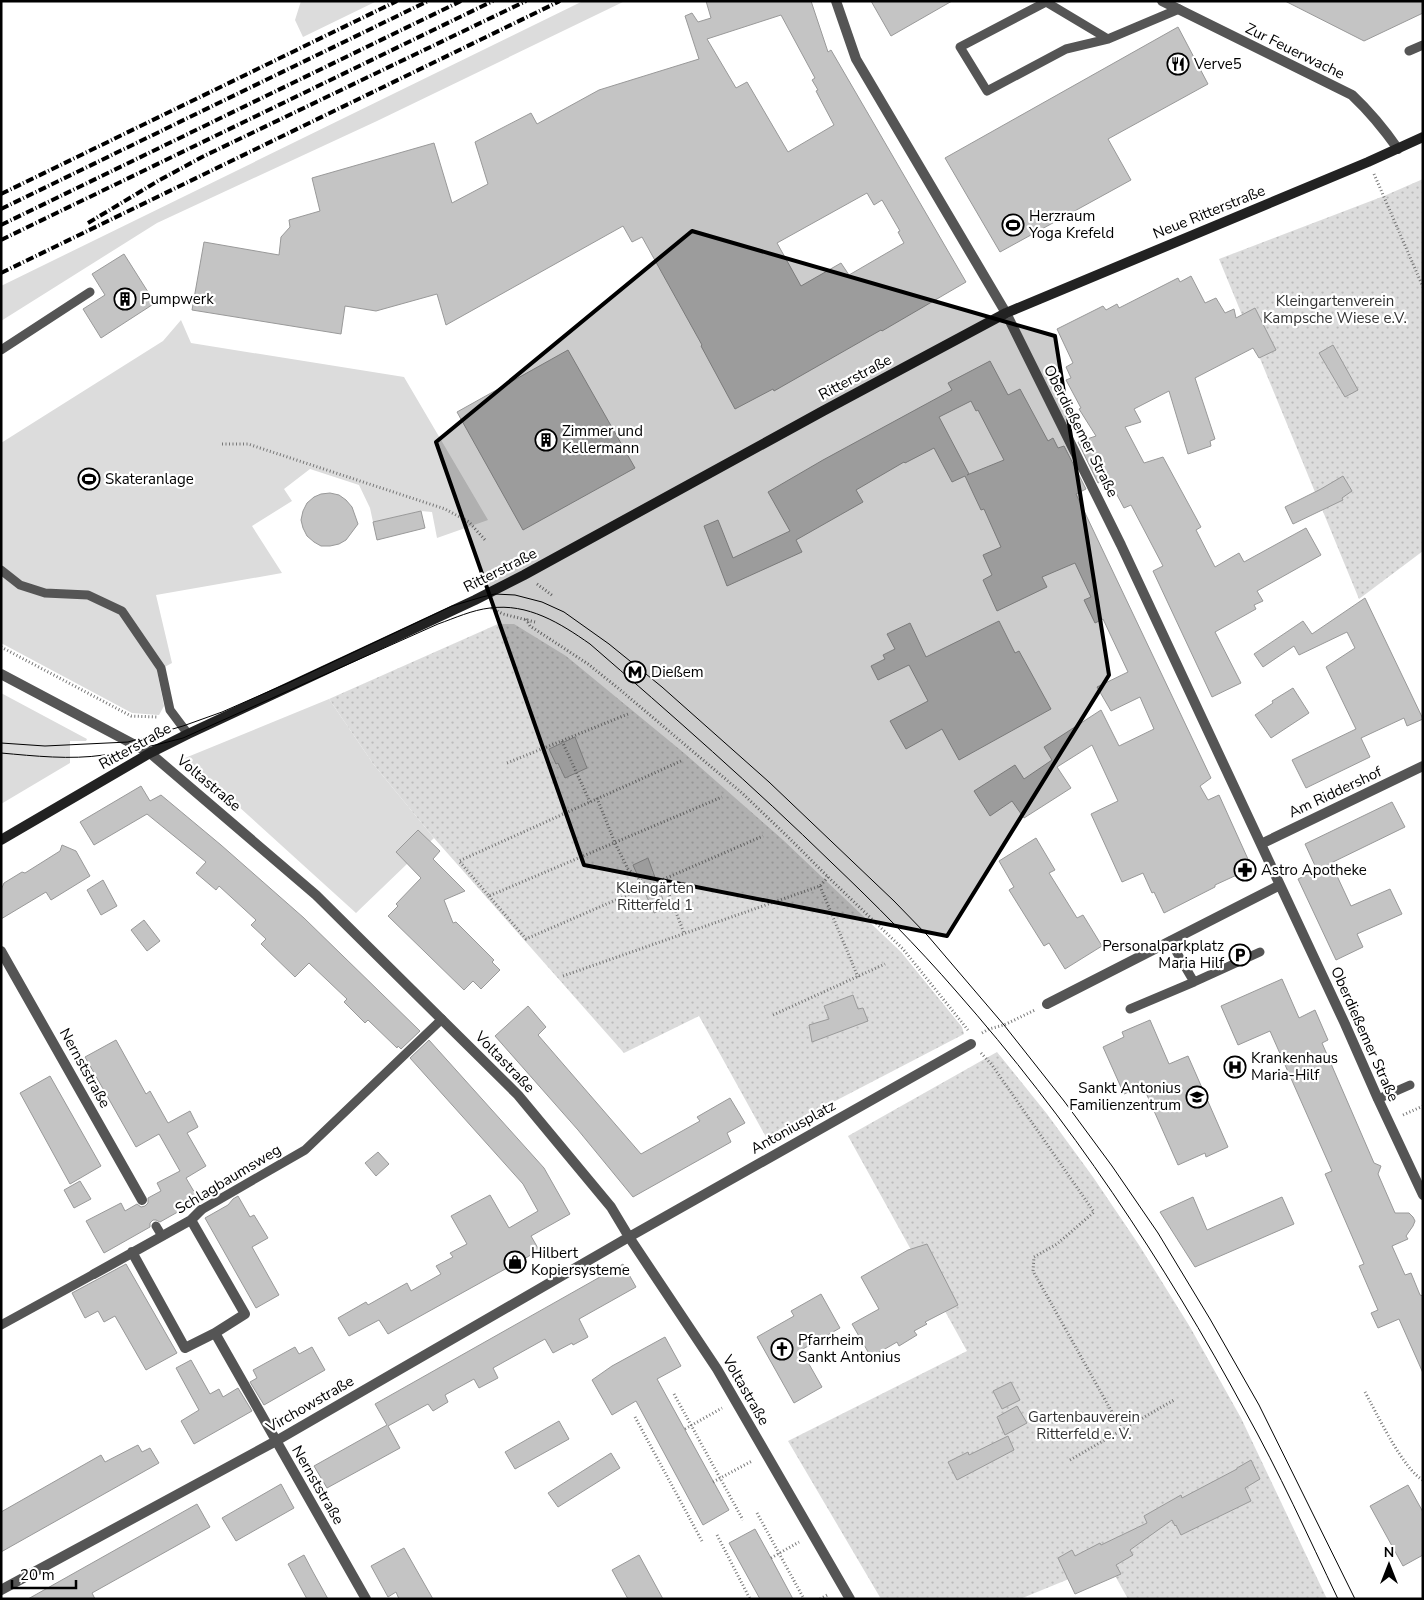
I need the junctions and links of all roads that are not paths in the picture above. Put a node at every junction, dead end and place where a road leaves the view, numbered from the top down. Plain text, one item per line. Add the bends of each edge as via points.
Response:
1 (836, 1) edge
2 (1162, 1) edge
3 (1179, 9) junction
4 (1108, 39) junction
5 (1423, 45) edge
6 (1409, 51) dead end
7 (1423, 138) edge
8 (1398, 149) junction
9 (90, 292) dead end
10 (1006, 313) junction
11 (1, 350) edge
12 (1, 570) edge
13 (1, 674) edge
14 (188, 734) junction
15 (150, 753) junction
16 (1423, 766) edge
17 (1, 840) edge
18 (1261, 844) junction
19 (1280, 885) junction
20 (1170, 941) junction
21 (1, 951) edge
22 (1260, 952) dead end
23 (1194, 982) junction
24 (1047, 1004) road end
25 (1130, 1009) dead end
26 (442, 1019) junction
27 (973, 1041) road end
28 (1410, 1085) dead end
29 (1378, 1099) junction
30 (1423, 1195) edge
31 (142, 1200) dead end
32 (202, 1210) joint
33 (191, 1220) junction
34 (156, 1226) dead end
35 (162, 1236) junction
36 (629, 1237) junction
37 (132, 1252) junction
38 (94, 1274) joint
39 (1, 1326) edge
40 (215, 1333) junction
41 (276, 1441) junction
42 (1, 1590) edge
43 (366, 1599) edge
44 (850, 1599) edge

1 - 10 street, Oberdießemer Straße via 856,58
2 - 3 street, Zur Feuerwache
3 - 4 lane
3 - 8 street, Zur Feuerwache via 1352,96 1370,112
4 - 4 lane via 1066,49 987,90 960,47 1046,2
5 - 6 lane
7 - 8 main road, Neue Ritterstraße
8 - 10 main road, Neue Ritterstraße
9 - 11 lane
10 - 14 main road, Ritterstraße via 524,575
10 - 18 street, Oberdießemer Straße via 1121,544
12 - 14 lane via 20,585 45,593 88,596 122,611 161,668 170,710
13 - 15 street, Voltastraße
14 - 15 main road, Ritterstraße
15 - 17 main road, Ritterstraße
15 - 26 street, Voltastraße via 316,895
16 - 18 street, Am Riddershof
18 - 19 street, Oberdießemer Straße
19 - 20 street
19 - 29 street, Oberdießemer Straße
20 - 23 lane
20 - 24 street
21 - 31 street, Nernststraße
22 - 23 lane
23 - 25 lane
26 - 32 lane, Schlagbaumsweg via 305,1150
26 - 36 street, Voltastraße via 518,1096 611,1207
27 - 36 street, Antoniusplatz
28 - 29 lane
29 - 30 street, Oberdießemer Straße
32 - 33 street, Schlagbaumsweg
33 - 35 street, Schlagbaumsweg
33 - 40 street via 245,1314
34 - 35 lane
35 - 37 street, Schlagbaumsweg
36 - 41 street, Virchowstraße
36 - 44 street, Voltastraße via 736,1400
37 - 38 street, Schlagbaumsweg
37 - 40 street via 185,1348
38 - 39 lane, Schlagbaumsweg
40 - 41 street, Nernststraße
41 - 42 street, Virchowstraße
41 - 43 street, Nernststraße

